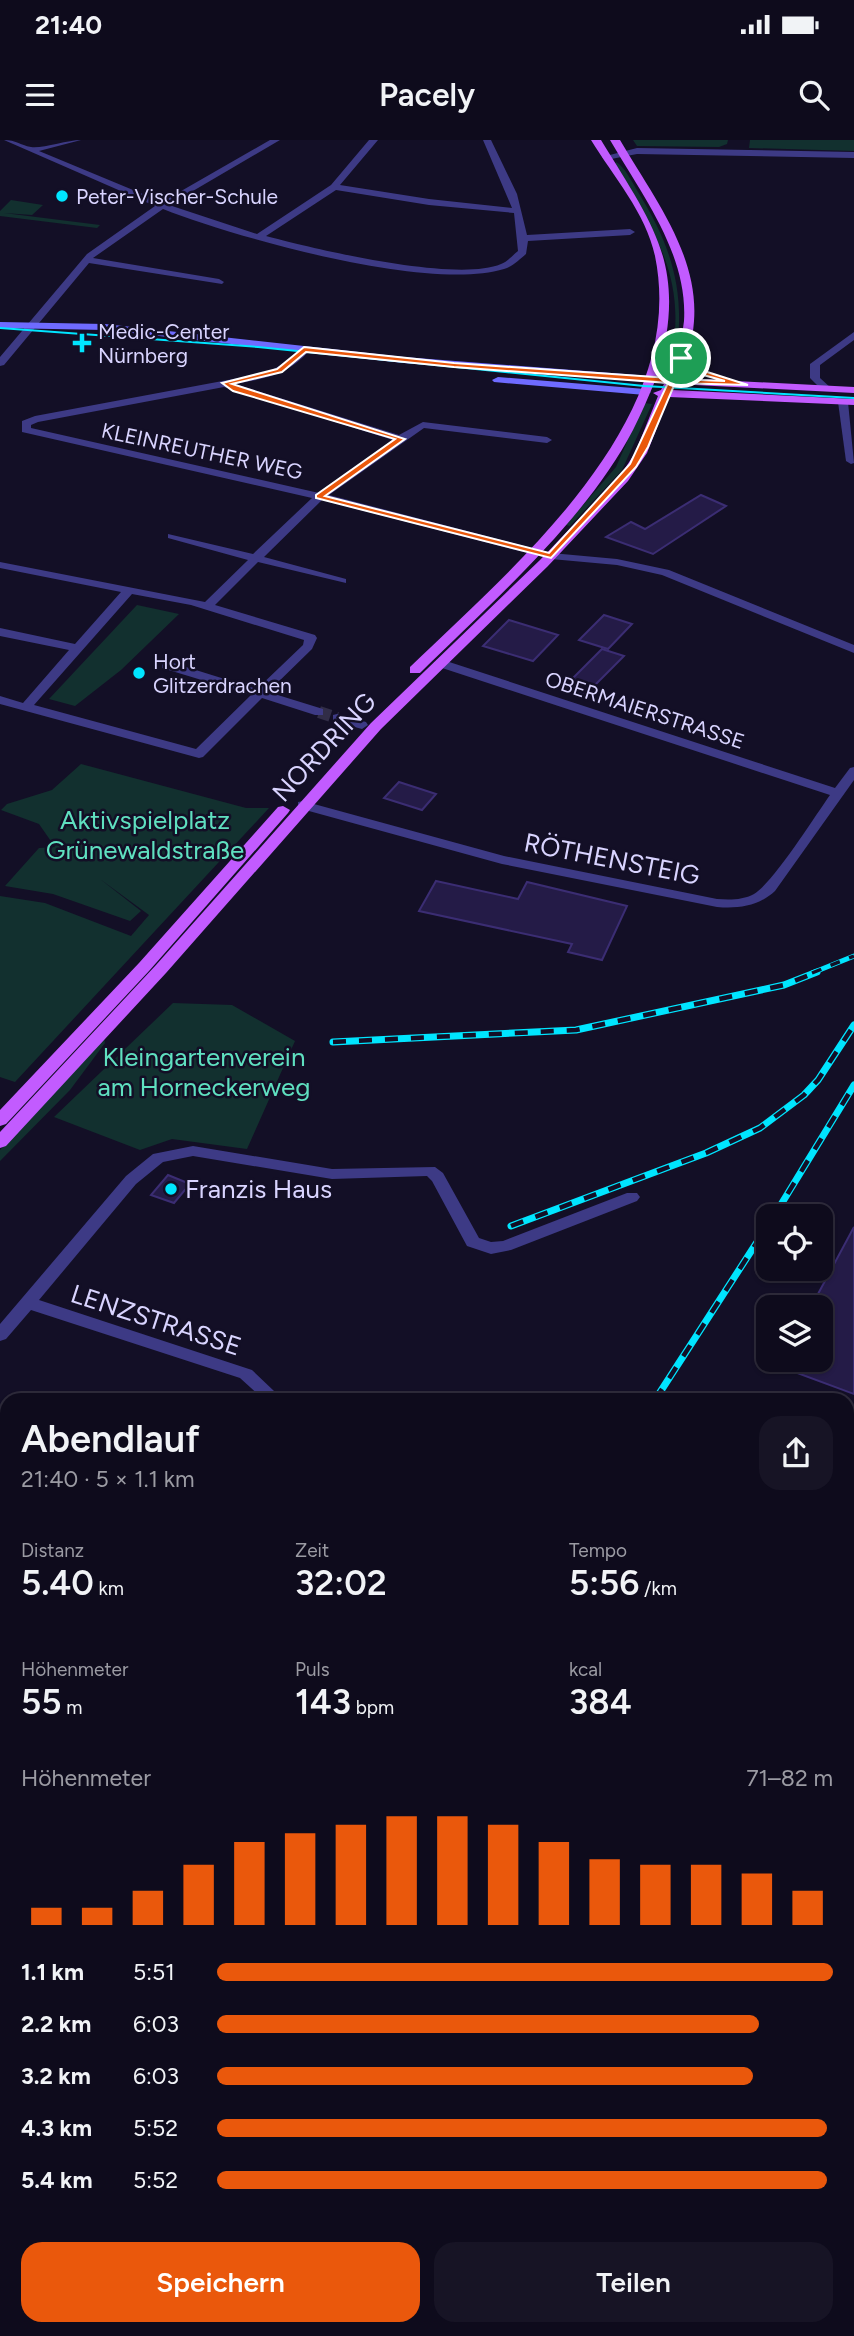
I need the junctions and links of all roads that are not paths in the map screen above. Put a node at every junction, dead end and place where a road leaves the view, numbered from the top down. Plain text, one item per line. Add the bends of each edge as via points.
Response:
1 (8, 140) edge
2 (77, 140) edge
3 (276, 140) edge
4 (374, 140) edge
5 (487, 140) edge
6 (596, 140) edge
7 (615, 140) edge
8 (737, 140) edge
9 (31, 150) junction
10 (736, 152) junction
11 (624, 155) junction
12 (854, 155) edge
13 (606, 157) junction
14 (334, 187) junction
15 (164, 205) junction
16 (518, 211) junction
17 (630, 232) dead end
18 (258, 237) junction
19 (524, 237) junction
20 (86, 260) junction
21 (219, 282) dead end
22 (0, 328) edge
23 (28, 329) junction
24 (854, 335) edge
25 (302, 353) junction
26 (681, 358) junction
27 (0, 363) edge
28 (813, 374) junction
29 (650, 379) junction
30 (672, 381) junction
31 (225, 383) junction
32 (744, 385) junction
33 (787, 387) junction
34 (827, 389) junction
35 (854, 390) edge
36 (645, 393) junction
37 (667, 393) junction
38 (848, 402) edge
39 (401, 439) junction
40 (547, 440) dead end
41 (851, 461) dead end
42 (319, 496) junction
43 (173, 536) dead end
44 (533, 550) junction
45 (554, 551) junction
46 (256, 558) junction
47 (0, 565) edge
48 (342, 581) dead end
49 (129, 590) junction
50 (208, 606) junction
51 (0, 632) edge
52 (79, 649) junction
53 (854, 649) edge
54 (440, 663) junction
55 (166, 665) dead end
56 (258, 695) junction
57 (0, 700) edge
58 (26, 706) junction
59 (319, 712) tunnel mouth
60 (337, 718) tunnel mouth
61 (362, 725) junction
62 (854, 771) edge
63 (838, 793) junction
64 (303, 805) junction
65 (0, 1120) edge
66 (0, 1142) edge
67 (632, 1198) dead end
68 (26, 1302) junction
69 (0, 1335) edge
70 (266, 1391) dead end

1 - 9 street
2 - 9 street
3 - 15 street
4 - 14 street
5 - 16 street
6 - 13 main road, NORDRING
7 - 11 main road, NORDRING
8 - 10 street
9 - 15 street
10 - 11 street
10 - 12 street
11 - 13 street
11 - 26 main road, NORDRING via 666,224 681,260 690,312
13 - 29 main road, NORDRING via 648,226 661,260 662,335
14 - 16 street
14 - 18 street
15 - 18 street
15 - 20 street
16 - 19 street
17 - 19 street
18 - 19 street via 395,265 475,272 514,264 523,252
20 - 21 street
20 - 23 street
22 - 23 main road
23 - 25 main road
23 - 27 street
24 - 28 street via 819,359
25 - 29 main road
25 - 31 street via 270,375
25 - 36 main road via 509,381
26 - 30 main road, NORDRING
26 - 32 main road via 698,371
28 - 33 street
28 - 34 street
29 - 30 main road
29 - 36 main road, NORDRING
30 - 32 main road
30 - 37 main road, NORDRING
31 - 39 street
31 - 42 street, KLEINREUTHER WEG via 35,419 26,423 26,430
32 - 33 main road
33 - 34 main road
34 - 35 main road
36 - 37 main road
36 - 44 main road, NORDRING via 613,457
37 - 38 main road
37 - 45 main road, NORDRING via 633,466
38 - 41 street
39 - 40 street via 423,425
39 - 42 street
42 - 44 street, KLEINREUTHER WEG
42 - 46 street
43 - 46 street
44 - 45 street, KLEINREUTHER WEG
44 - 61 main road, NORDRING
45 - 53 street, KLEINREUTHER WEG via 678,576
45 - 54 main road, NORDRING
46 - 48 street
46 - 50 street
47 - 49 street
49 - 50 street
49 - 52 street
50 - 56 street via 311,638
51 - 52 street
52 - 58 street
54 - 63 street, OBERMAIERSTRASSE
54 - 64 main road, NORDRING
55 - 56 street
56 - 58 street via 199,754
56 - 59 street
57 - 58 street
60 - 61 street
61 - 65 main road, NORDRING via 135,978
62 - 63 street, RÖTHENSTEIG
63 - 64 street, RÖTHENSTEIG via 762,896 726,904 502,860
64 - 66 main road, NORDRING via 185,942
67 - 68 street via 491,1248 473,1242 439,1177 430,1171 332,1174 183,1152 158,1158 141,1169
68 - 69 street
68 - 70 street, LENZSTRASSE via 246,1374

